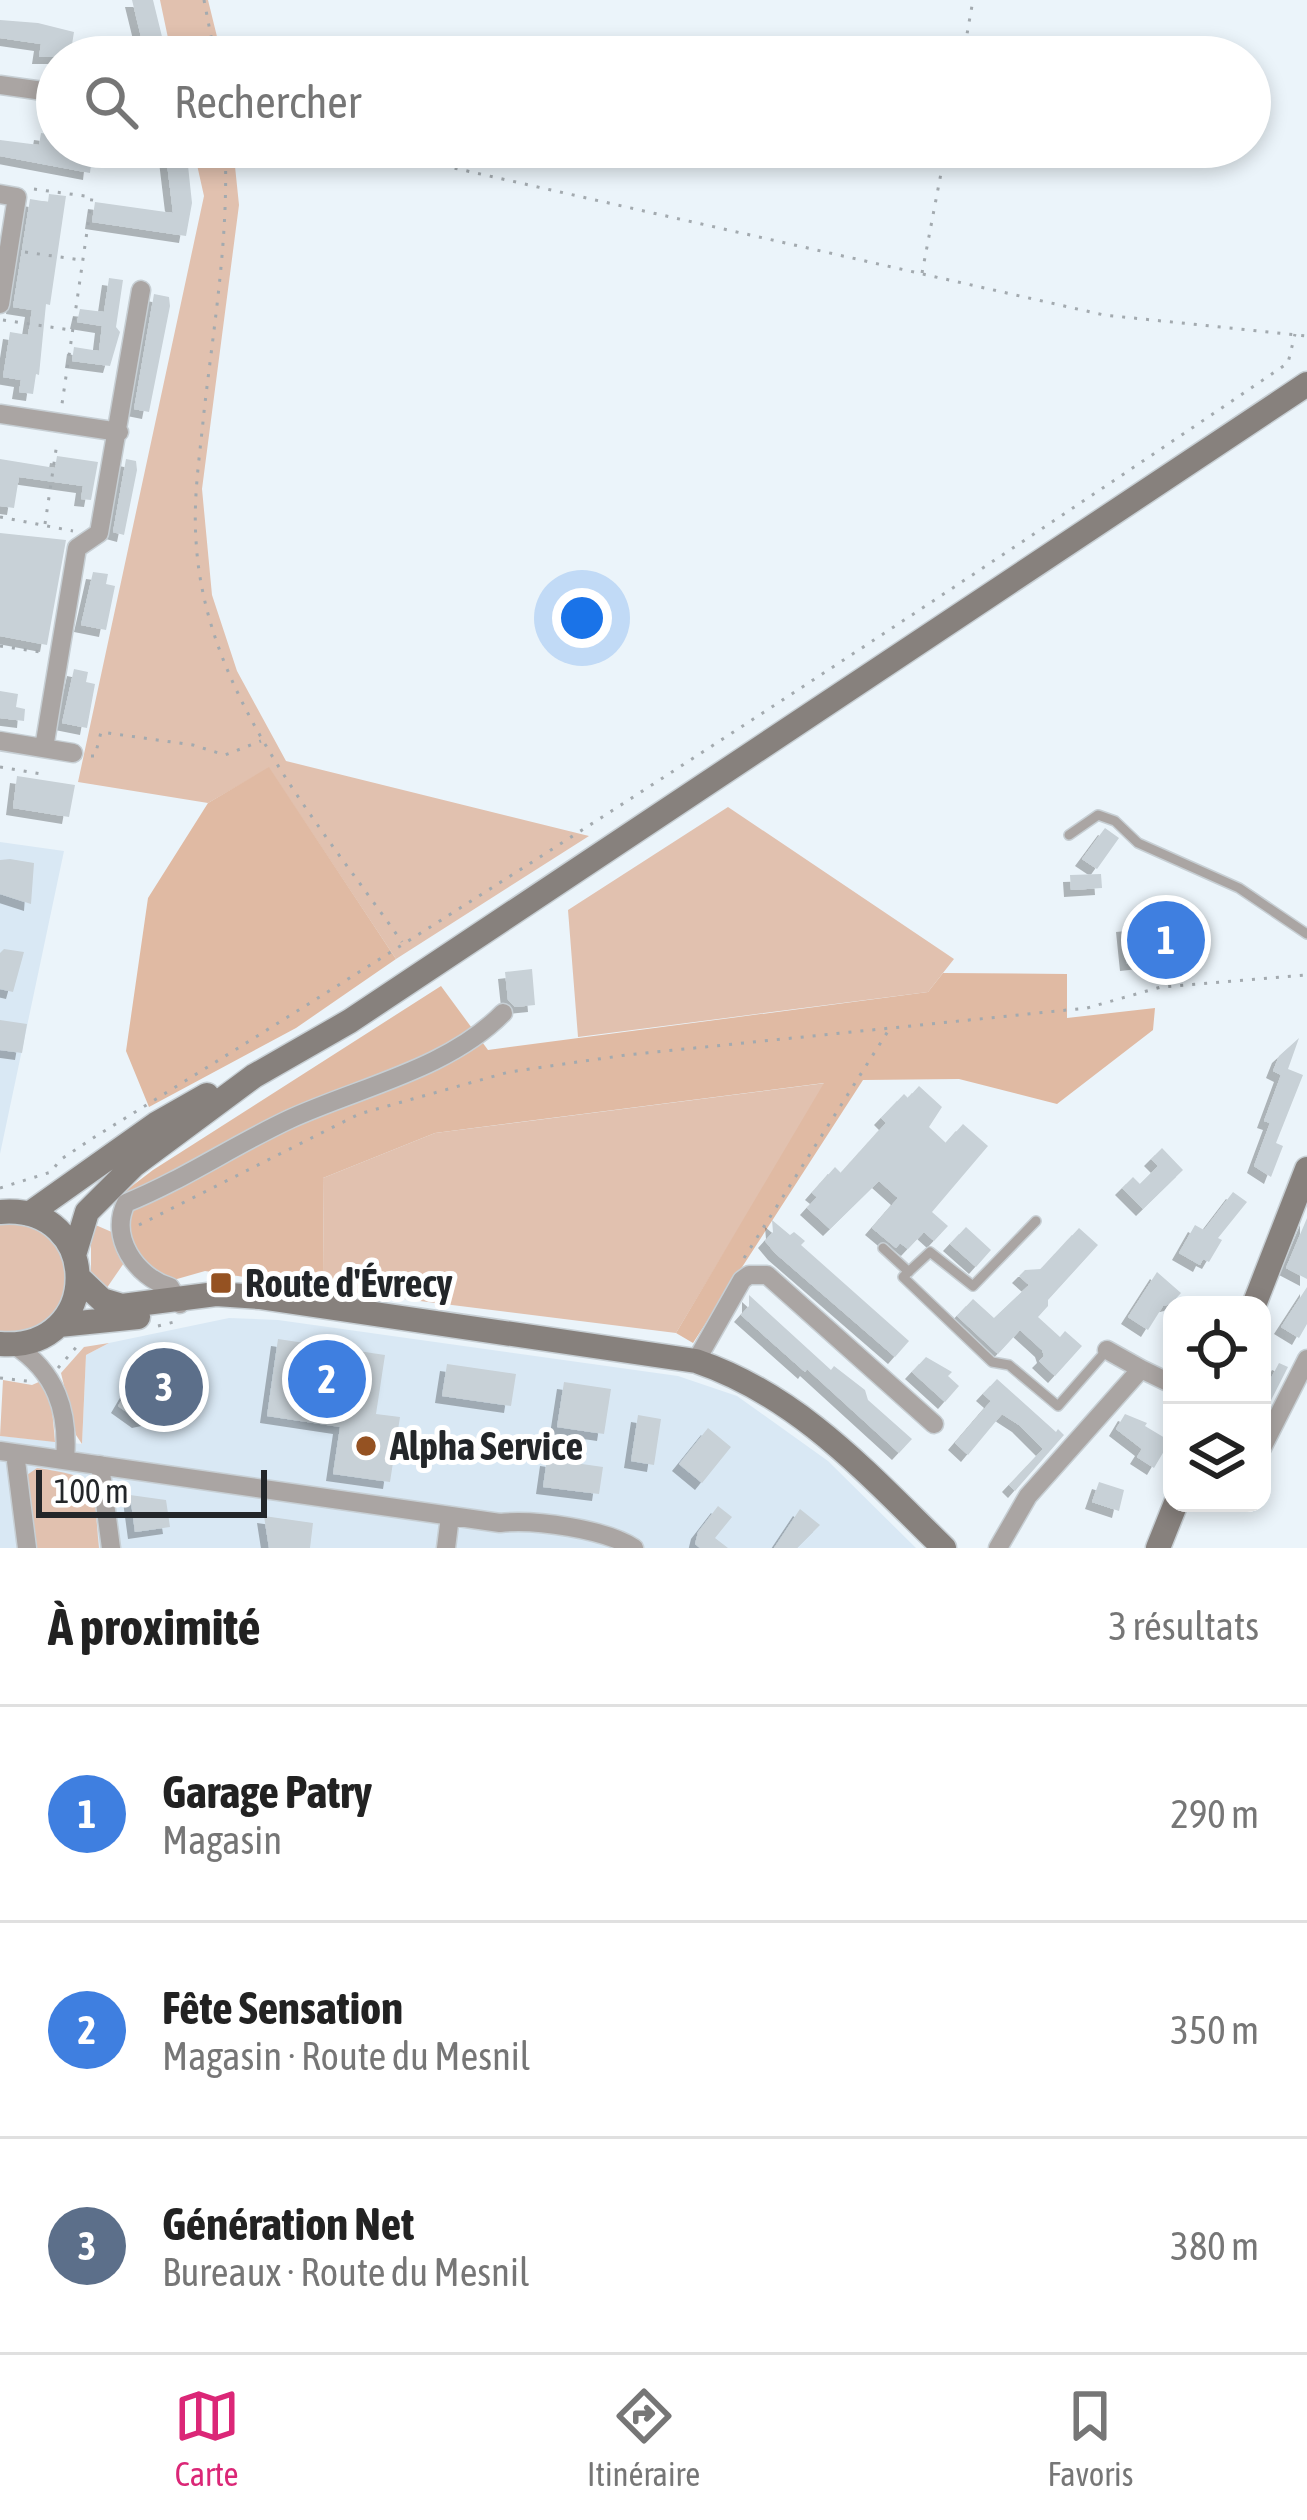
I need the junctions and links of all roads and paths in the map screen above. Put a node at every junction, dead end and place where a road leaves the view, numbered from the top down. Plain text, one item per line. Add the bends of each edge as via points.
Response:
1 (203, 0) edge
2 (974, 0) edge
3 (210, 36) edge
4 (967, 36) edge
5 (0, 85) edge
6 (36, 90) edge
7 (226, 168) edge
8 (453, 168) edge
9 (942, 168) edge
10 (8, 196) edge
11 (9, 249) junction
12 (83, 261) junction
13 (922, 275) junction
14 (141, 290) dead end
15 (0, 304) edge
16 (0, 320) edge
17 (73, 330) junction
18 (1295, 334) junction
19 (1307, 336) edge
20 (1307, 384) edge
21 (0, 414) edge
22 (60, 423) junction
23 (119, 432) junction
24 (0, 517) edge
25 (45, 524) junction
26 (99, 533) junction
27 (0, 646) edge
28 (59, 655) junction
29 (263, 741) junction
30 (0, 742) edge
31 (44, 748) junction
32 (74, 753) joint
33 (0, 767) edge
34 (1069, 835) dead end
35 (1307, 934) edge
36 (403, 944) junction
37 (1307, 975) edge
38 (503, 1013) dead end
39 (891, 1028) junction
40 (254, 1076) junction
41 (1305, 1184) edge
42 (0, 1188) edge
43 (0, 1213) edge
44 (29, 1214) junction
45 (1036, 1221) dead end
46 (122, 1235) junction
47 (883, 1248) dead end
48 (76, 1266) junction
49 (738, 1266) dead end
50 (909, 1272) junction
51 (1258, 1296) edge
52 (184, 1308) junction
53 (155, 1327) dead end
54 (55, 1329) junction
55 (84, 1340) dead end
56 (4, 1344) edge
57 (1107, 1350) joint
58 (1307, 1359) edge
59 (696, 1360) junction
60 (1142, 1369) junction
61 (46, 1374) junction
62 (0, 1378) edge
63 (1163, 1380) edge
64 (934, 1424) dead end
65 (1271, 1430) edge
66 (7, 1452) edge
67 (65, 1460) junction
68 (100, 1465) junction
69 (1172, 1512) edge
70 (450, 1516) junction
71 (27, 1548) edge
72 (111, 1548) edge
73 (446, 1548) edge
74 (634, 1548) edge
75 (944, 1548) edge
76 (998, 1548) edge
77 (1158, 1548) edge

1 - 3 path
2 - 4 path
5 - 6 street
7 - 29 path via 196,542 214,638
8 - 13 path
9 - 13 path
10 - 11 street
10 - 12 path via 27,188 92,197
11 - 12 path
11 - 15 street
12 - 17 path
13 - 18 path via 1104,316
14 - 23 street
16 - 17 path
17 - 22 path
18 - 19 path
18 - 36 path via 1288,363 901,626
20 - 40 main road via 350,1021
21 - 22 street
22 - 23 street
22 - 25 path
23 - 26 street
24 - 25 path
25 - 26 path
26 - 28 street via 77,548
27 - 28 path
28 - 31 street
29 - 32 path via 225,754 100,732 95,756
29 - 36 path
30 - 31 street
31 - 32 street
31 - 33 path via 41,774
34 - 35 lane via 1097,815 1115,821 1138,842 1239,888
36 - 42 path via 51,1172
37 - 39 path via 1202,982 1087,1008
38 - 46 street via 454,1050 288,1120 126,1203
39 - 46 path via 586,1060 438,1089 359,1114
39 - 49 path
40 - 44 main road via 183,1107
40 - 48 main road via 106,1191 82,1223
41 - 51 main road
43 - 44 main road
44 - 48 main road via 57,1229
45 - 50 lane via 973,1286 929,1252
46 - 52 street via 132,1261 170,1286
47 - 50 lane
48 - 52 main road via 103,1300
48 - 54 main road via 74,1304
50 - 57 lane via 903,1277 992,1362 1009,1365 1058,1406
52 - 53 path
52 - 54 main road
52 - 59 main road via 240,1295
54 - 56 main road
54 - 61 street
55 - 61 path
56 - 61 street
57 - 60 street
58 - 65 street
59 - 64 street via 742,1280 766,1275
59 - 75 main road via 811,1420
60 - 63 street
60 - 76 street via 1028,1496
61 - 62 path
61 - 67 street via 65,1425
66 - 67 street
66 - 71 street
67 - 68 street
68 - 70 street
68 - 72 street
69 - 77 main road
70 - 73 street
70 - 74 street via 520,1520 619,1538

